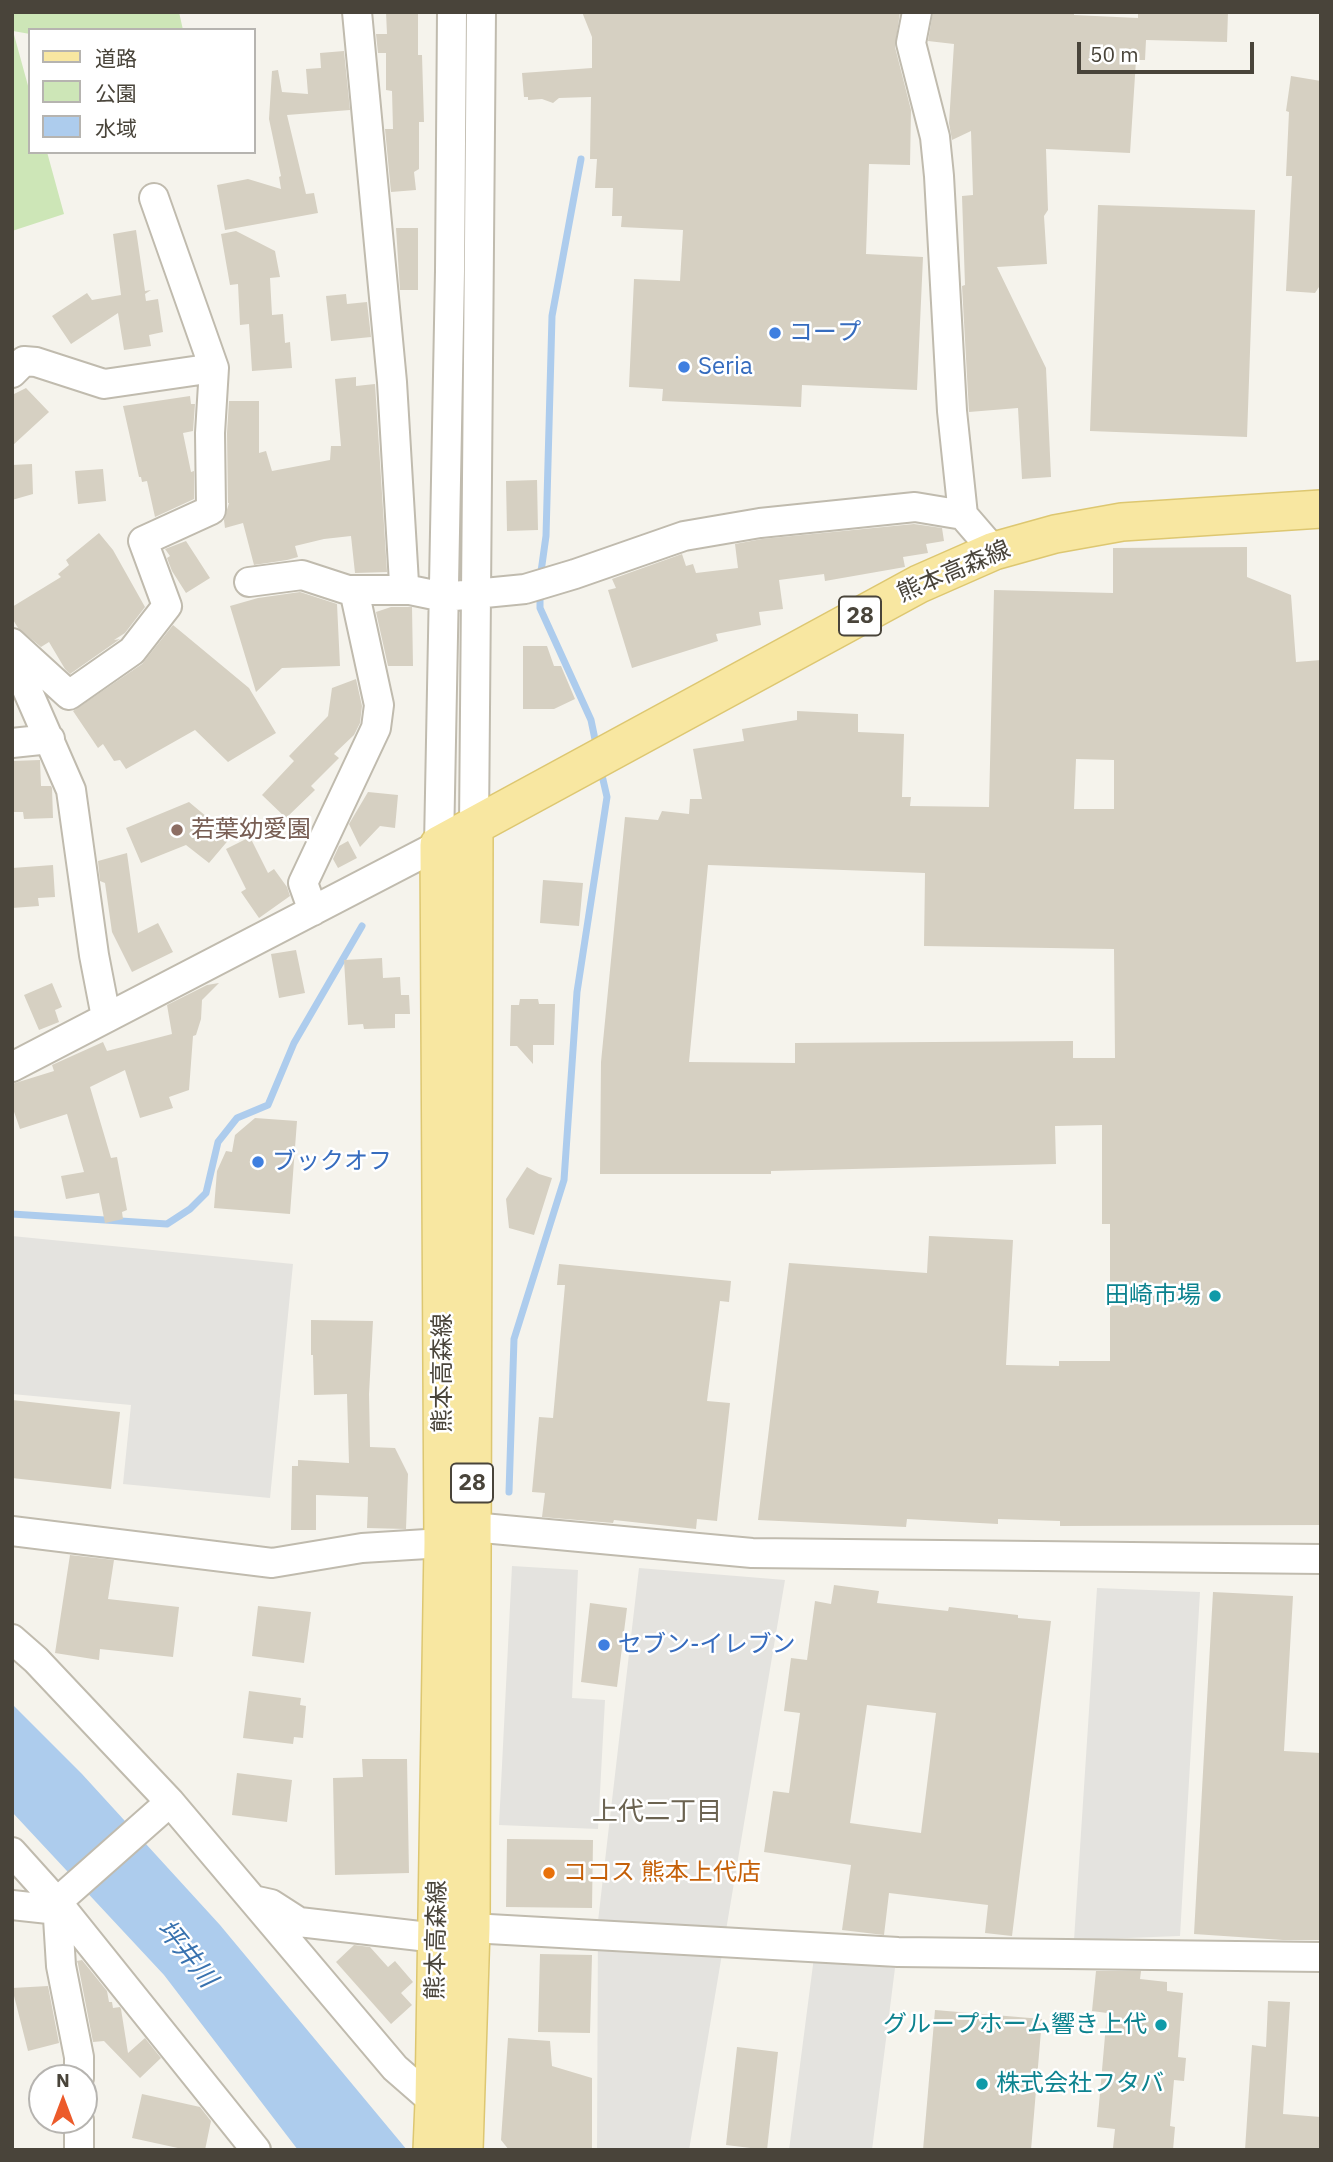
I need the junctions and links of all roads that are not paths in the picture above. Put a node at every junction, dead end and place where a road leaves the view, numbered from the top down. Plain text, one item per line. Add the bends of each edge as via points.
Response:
1 (357, 12) edge
2 (452, 12) edge
3 (481, 12) edge
4 (918, 12) edge
5 (154, 198) dead end
6 (214, 368) junction
7 (12, 373) edge
8 (1321, 509) edge
9 (963, 515) junction
10 (995, 551) junction
11 (248, 582) dead end
12 (354, 590) junction
13 (410, 590) junction
14 (476, 594) junction
15 (444, 597) junction
16 (12, 643) edge
17 (12, 655) edge
18 (50, 739) junction
19 (12, 743) edge
20 (474, 826) junction
21 (439, 845) junction
22 (313, 911) junction
23 (106, 1017) junction
24 (12, 1067) edge
25 (12, 1531) edge
26 (458, 1535) junction
27 (1321, 1559) edge
28 (12, 1639) edge
29 (166, 1805) junction
30 (12, 1852) edge
31 (254, 1900) junction
32 (61, 1901) junction
33 (12, 1905) edge
34 (454, 1933) junction
35 (1321, 1957) edge
36 (79, 2064) edge
37 (434, 2102) junction
38 (458, 2147) edge
39 (256, 2150) edge

1 - 13 street via 393,382 404,583
2 - 15 street
3 - 14 street
4 - 9 street via 911,43 935,137
5 - 6 street
6 - 7 street via 104,384 36,362 24,361
6 - 16 street via 211,510 143,541 167,606 132,651 69,695
8 - 10 main road, 熊本高森線 / 28 via 1122,522
9 - 10 street
9 - 14 street via 915,507 760,523 684,536 525,589
10 - 20 main road, 熊本高森線 / 28 via 919,584
11 - 12 street via 302,575
12 - 13 street
12 - 22 street via 379,705 376,728 303,883
13 - 15 street
14 - 15 street
14 - 20 street
15 - 21 street
17 - 18 street
18 - 19 street
18 - 23 street via 71,790
20 - 21 main road, 熊本高森線 / 28
20 - 26 main road, 熊本高森線 / 28
21 - 22 street
21 - 26 main road, 熊本高森線 / 28
22 - 23 street
23 - 24 street
25 - 26 street via 272,1563
26 - 27 street via 752,1553
26 - 34 main road, 熊本高森線 / 28
28 - 29 street
29 - 31 street
29 - 32 street
30 - 32 street
31 - 34 street via 271,1904 299,1922
31 - 37 street via 396,2068
32 - 33 street
32 - 36 street via 61,1966
32 - 39 street
34 - 35 street via 898,1952
34 - 37 main road, 熊本高森線 / 28
34 - 38 main road, 熊本高森線 / 28
37 - 38 main road, 熊本高森線 / 28

